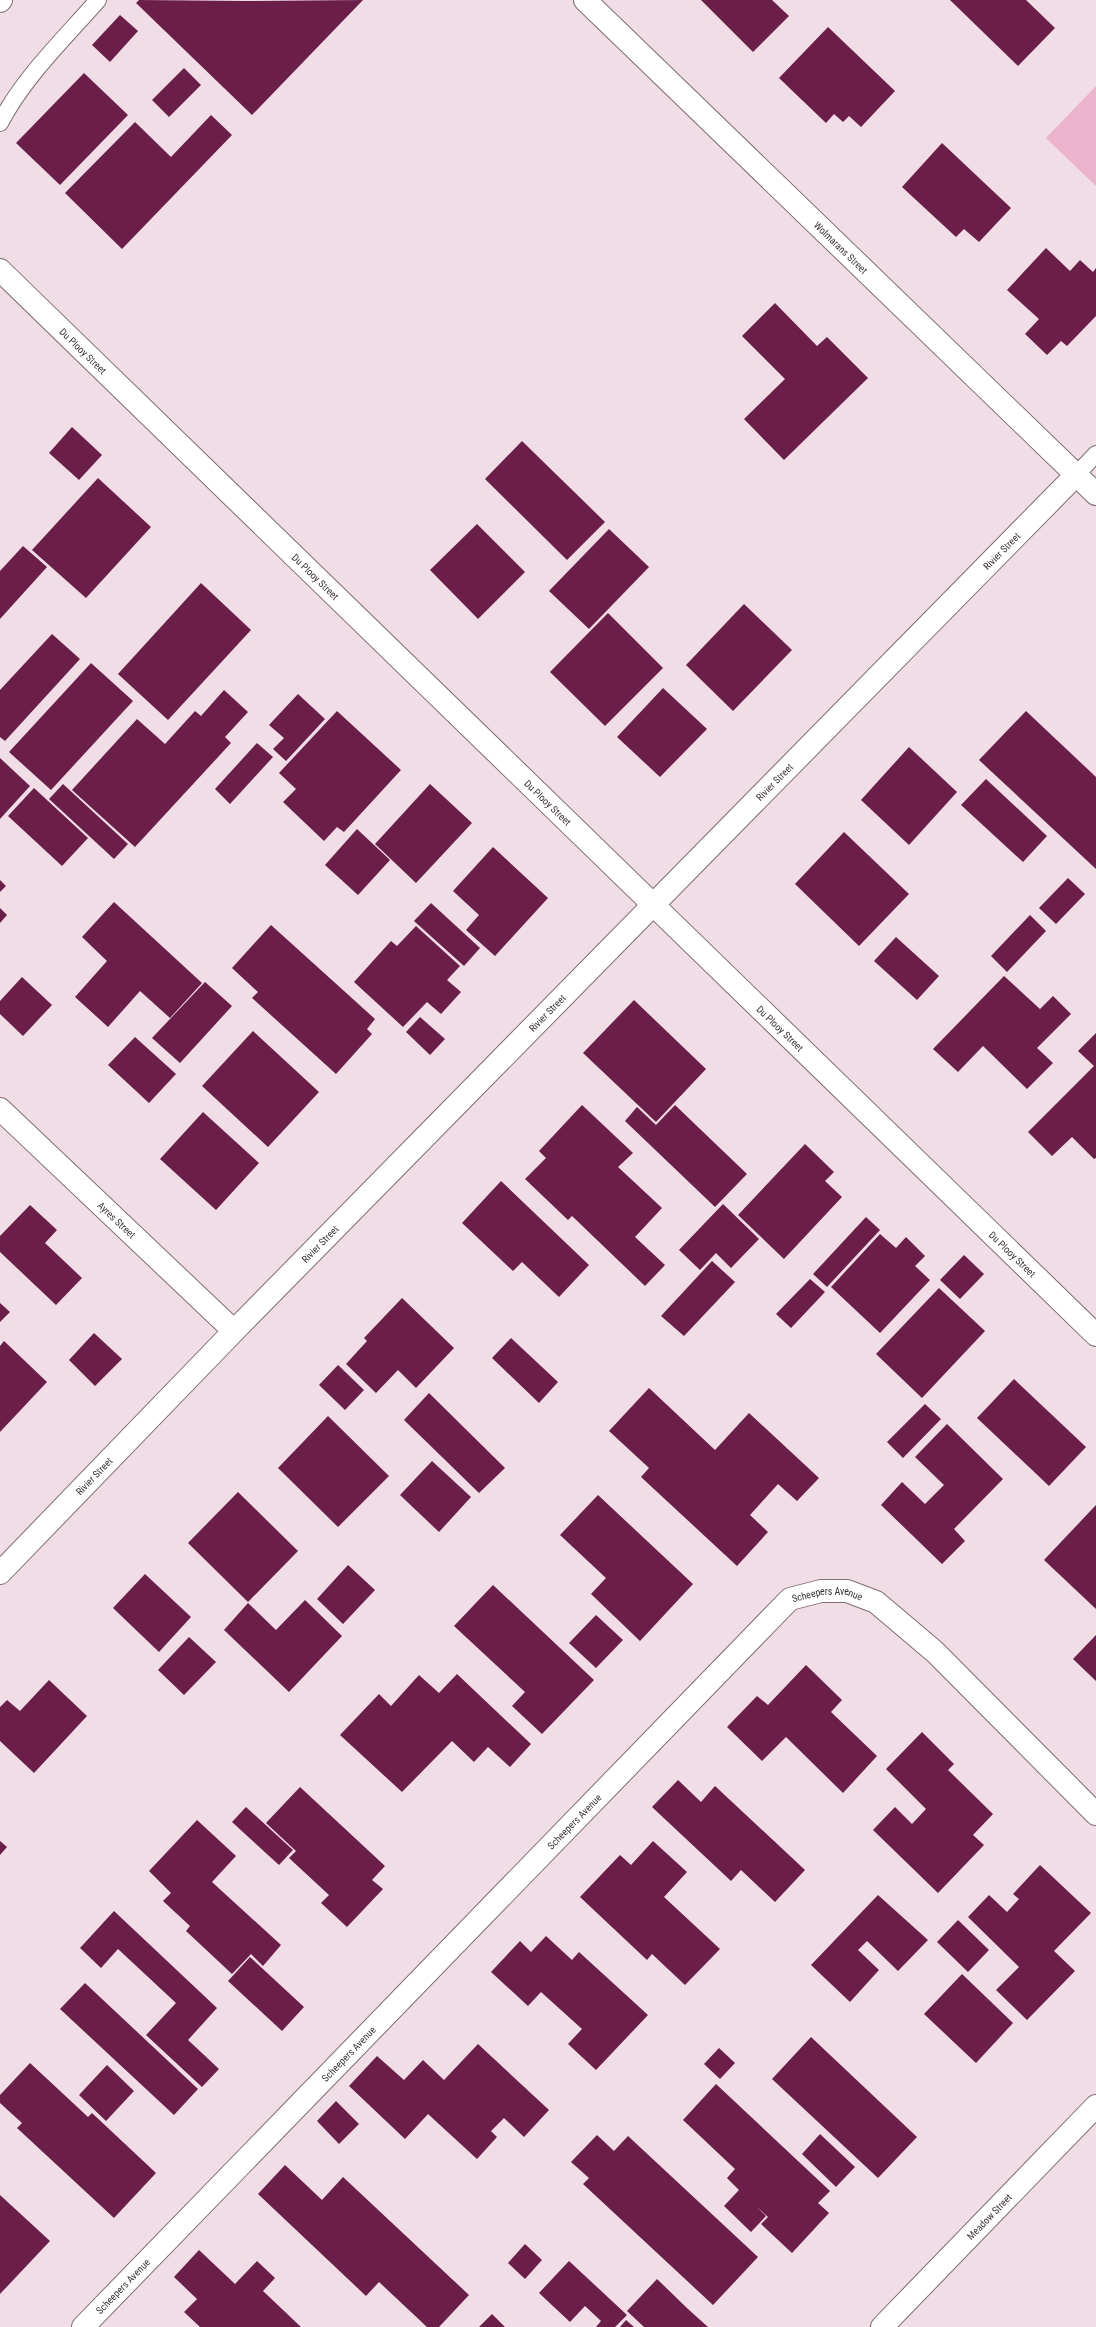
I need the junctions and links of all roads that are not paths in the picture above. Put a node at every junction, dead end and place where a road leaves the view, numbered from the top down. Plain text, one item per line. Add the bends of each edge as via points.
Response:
1 (98, 0) edge
2 (586, 0) edge
3 (0, 123) edge
4 (0, 270) edge
5 (1096, 454) edge
6 (1076, 475) junction
7 (1096, 494) edge
8 (654, 905) junction
9 (0, 1109) edge
10 (234, 1331) junction
11 (1096, 1335) edge
12 (0, 1573) edge
13 (1096, 1814) edge
14 (1096, 2106) edge
15 (83, 2327) edge
16 (882, 2327) edge

1 - 3 lane via 48,56
2 - 6 street, Wolmarans Street
4 - 8 street, Du Plooy Street
5 - 6 lane, Rivier Street
6 - 7 street, Wolmarans Street
6 - 8 street, Rivier Street
8 - 10 street, Rivier Street
8 - 11 street, Du Plooy Street
9 - 10 street, Ayres Street
10 - 12 street, Rivier Street
13 - 15 street, Scheepers Avenue via 935,1652 876,1602 847,1592 821,1591 790,1599
14 - 16 street, Meadow Street

